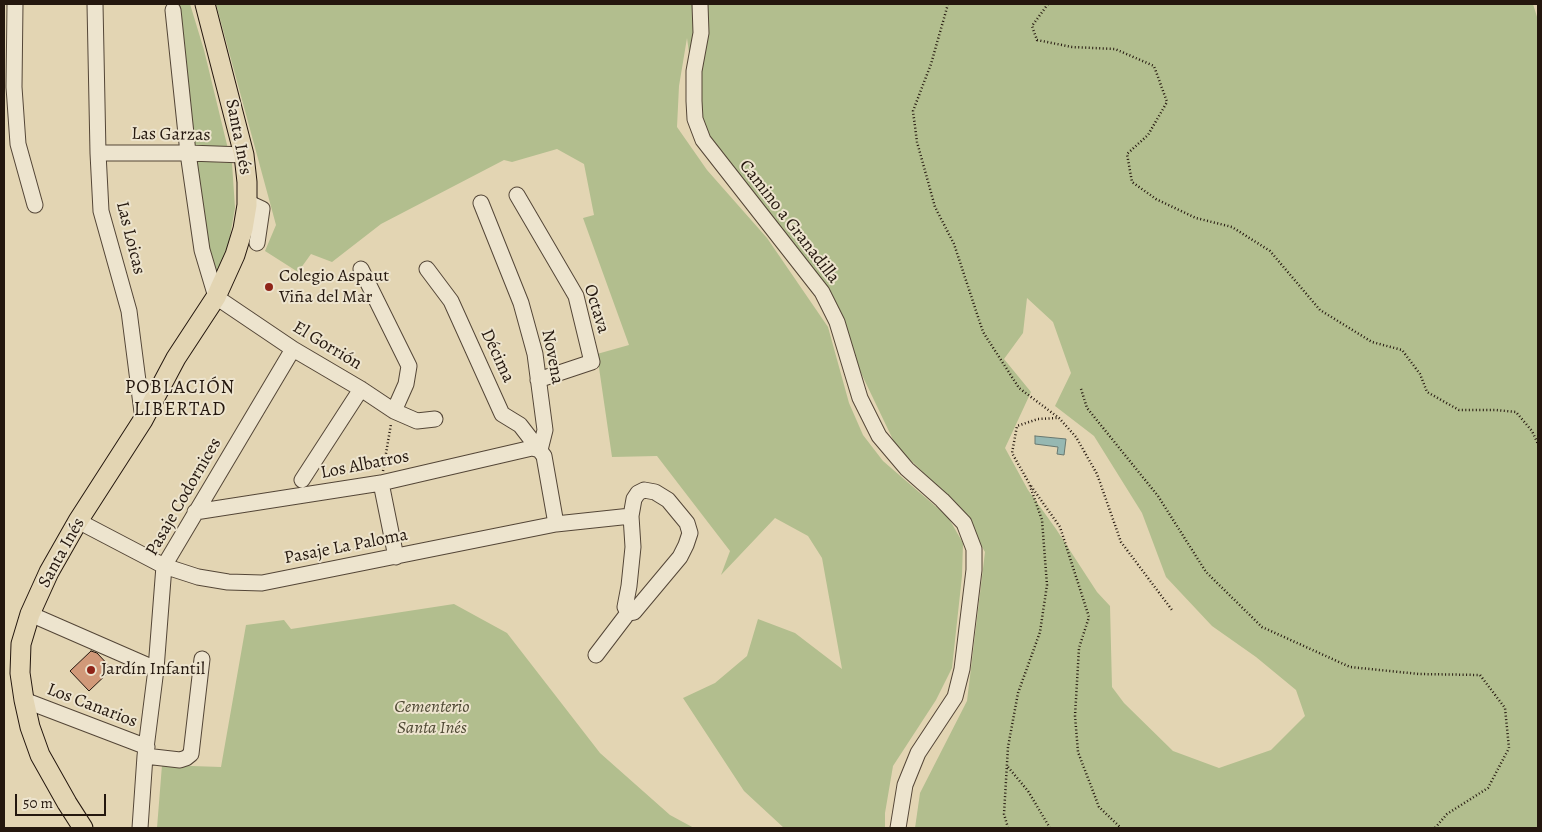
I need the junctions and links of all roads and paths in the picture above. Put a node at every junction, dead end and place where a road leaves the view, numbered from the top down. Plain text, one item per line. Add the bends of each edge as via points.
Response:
1 (15, 4) edge
2 (95, 4) edge
3 (206, 4) edge
4 (700, 4) edge
5 (948, 4) edge
6 (1048, 4) edge
7 (172, 10) dead end
8 (98, 153) junction
9 (188, 153) junction
10 (244, 155) junction
11 (518, 195) dead end
12 (247, 202) junction
13 (481, 202) dead end
14 (35, 205) dead end
15 (257, 243) dead end
16 (360, 269) dead end
17 (427, 269) dead end
18 (216, 296) junction
19 (293, 350) junction
20 (538, 380) junction
21 (361, 389) junction
22 (1081, 390) dead end
23 (394, 411) junction
24 (1059, 418) junction
25 (435, 419) dead end
26 (143, 420) junction
27 (1538, 444) edge
28 (540, 450) junction
29 (302, 480) dead end
30 (380, 483) junction
31 (1029, 483) junction
32 (196, 512) junction
33 (631, 516) junction
34 (78, 521) junction
35 (556, 524) junction
36 (396, 557) junction
37 (164, 566) junction
38 (1172, 610) dead end
39 (628, 613) junction
40 (30, 614) junction
41 (596, 655) dead end
42 (202, 659) dead end
43 (156, 669) junction
44 (24, 700) junction
45 (146, 751) junction
46 (1007, 765) junction
47 (83, 828) edge
48 (140, 828) edge
49 (898, 828) edge
50 (1008, 828) edge
51 (1050, 828) edge
52 (1121, 828) edge
53 (1435, 828) edge

1 - 14 street via 14,87 18,144
2 - 8 street, Las Loicas
3 - 10 main road, Santa Inés
4 - 49 street, Camino a Granadilla via 701,33 694,70 694,101 695,119 703,140 822,292 837,322 860,398 879,436 907,469 964,523 974,549 962,669 954,697 918,753 905,785
5 - 24 path via 913,112 917,142 935,207 954,244 983,332 1019,388
6 - 27 path via 1032,26 1037,40 1072,47 1115,49 1154,66 1167,102 1148,135 1127,154 1132,182 1156,199 1196,218 1232,227 1270,251 1320,310 1372,342 1402,350 1420,374 1427,392 1459,410 1516,412
7 - 9 street
8 - 9 street, Las Garzas
8 - 26 street, Las Loicas via 101,211 129,311
9 - 10 street, Las Garzas
9 - 18 street via 202,250
10 - 12 main road, Santa Inés
11 - 20 street, Octava via 576,296 592,362
12 - 15 street via 262,209
12 - 18 main road, Santa Inés via 235,255
13 - 20 street, Novena via 521,303 535,354
16 - 23 street via 409,366 406,384
17 - 28 street, Décima via 450,301 502,414 520,425
18 - 19 street, El Gorrión
18 - 26 main road, Santa Inés via 176,358
19 - 21 street, El Gorrión
19 - 32 street, Pasaje Codornices
20 - 28 street, Novena via 545,430
21 - 23 street, El Gorrión
21 - 29 street
22 - 53 path via 1087,408 1158,496 1206,572 1262,627 1350,667 1419,674 1480,675 1505,708 1509,748 1488,788 1447,814
23 - 25 street, El Gorrión via 417,421
23 - 30 path
24 - 31 path via 1017,426 1012,453
24 - 38 path via 1076,437 1097,474 1121,542
26 - 34 main road, Santa Inés
28 - 30 street, Los Albatros via 532,448
28 - 35 street, Novena via 544,456
30 - 32 street, Los Albatros
30 - 36 street
31 - 46 path via 1042,520 1047,585 1040,632 1018,693
31 - 52 path via 1060,527 1089,617 1079,648 1074,716 1078,752 1099,807
32 - 37 street, Pasaje Codornices
33 - 35 street, Pasaje La Paloma
33 - 39 street via 633,547 625,607
33 - 39 street via 638,493 644,490 655,492 668,500 680,514 690,533 680,558 634,612
34 - 37 street, Pasaje La Paloma
34 - 40 main road, Santa Inés
35 - 36 street, Pasaje La Paloma
36 - 37 street, Pasaje La Paloma via 262,583 213,580
37 - 43 street, Pasaje Codornices
39 - 41 street
40 - 43 street
40 - 44 main road, Santa Inés via 21,644 20,673
42 - 45 street, Los Canarios via 191,754 180,760
43 - 45 street, Pasaje Codornices
44 - 45 street, Los Canarios
44 - 47 main road, Santa Inés via 40,755
45 - 48 street, Pasaje Codornices
46 - 50 path via 1004,814
46 - 51 path via 1028,790

